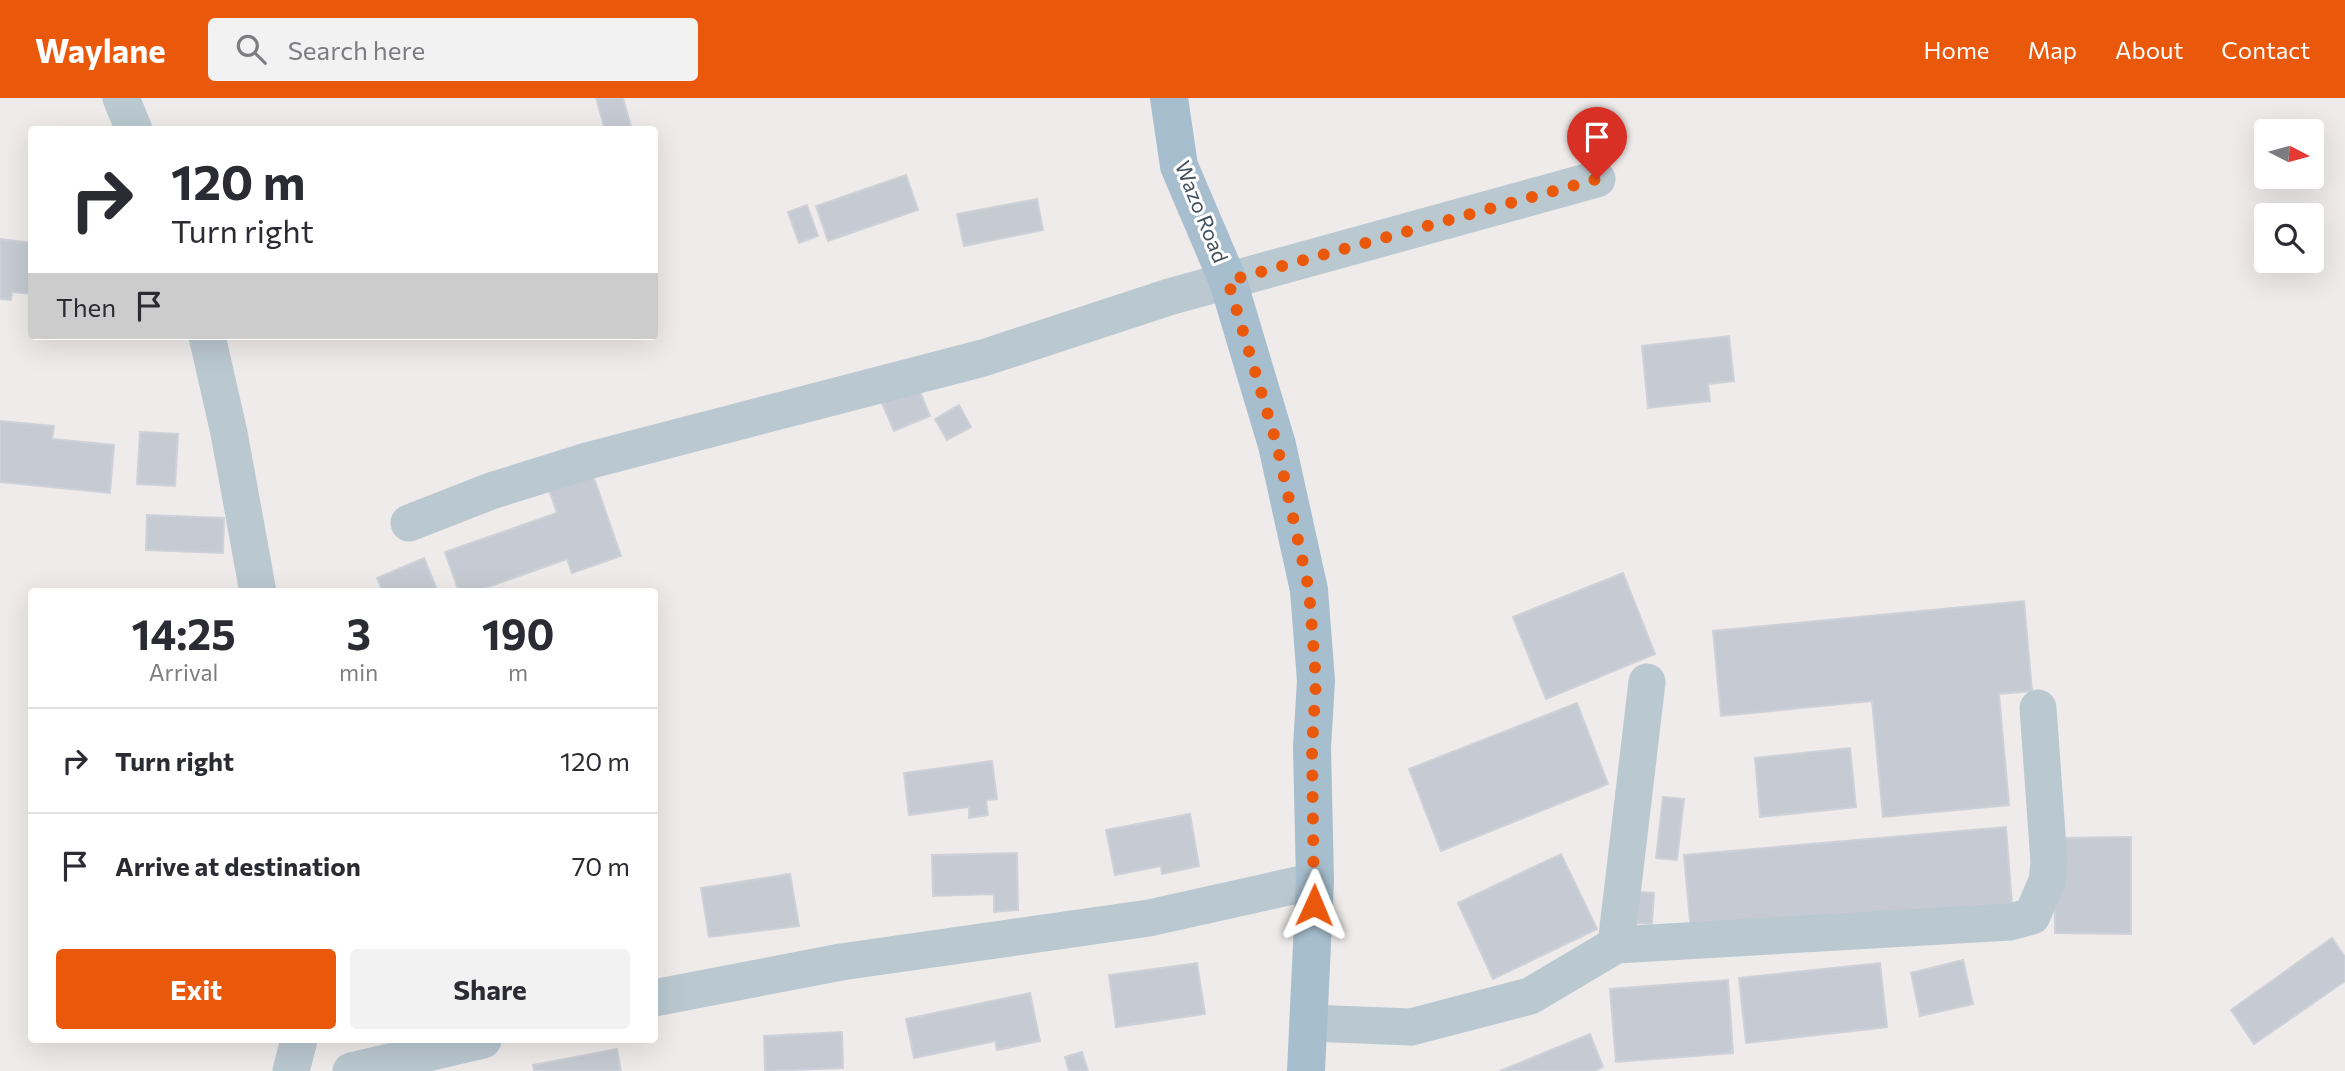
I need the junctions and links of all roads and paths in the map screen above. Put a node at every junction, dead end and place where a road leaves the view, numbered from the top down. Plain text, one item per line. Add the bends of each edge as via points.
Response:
1 (121, 98) edge
2 (1169, 98) edge
3 (132, 126) edge
4 (1597, 179) dead end
5 (1228, 281) junction
6 (208, 340) edge
7 (409, 523) dead end
8 (257, 588) edge
9 (1647, 682) dead end
10 (2038, 708) dead end
11 (1315, 881) junction
12 (1616, 945) junction
13 (658, 997) edge
14 (1309, 1023) junction
15 (298, 1043) edge
16 (470, 1043) edge
17 (291, 1071) edge
18 (351, 1071) edge
19 (1306, 1071) edge

1 - 3 street
2 - 5 main road, Wazo Road via 1179,166
4 - 5 street
5 - 7 street via 983,358 587,461
5 - 11 main road, Wazo Road via 1277,445 1309,590 1316,681 1312,747
6 - 8 street
9 - 12 street
10 - 12 street via 2049,862 2047,881 2032,916 2010,922
11 - 13 street via 1149,918 841,962
11 - 14 main road, Wazo Road
12 - 14 street via 1530,996 1411,1027
14 - 19 main road, Wazo Road
15 - 17 street
16 - 18 street

